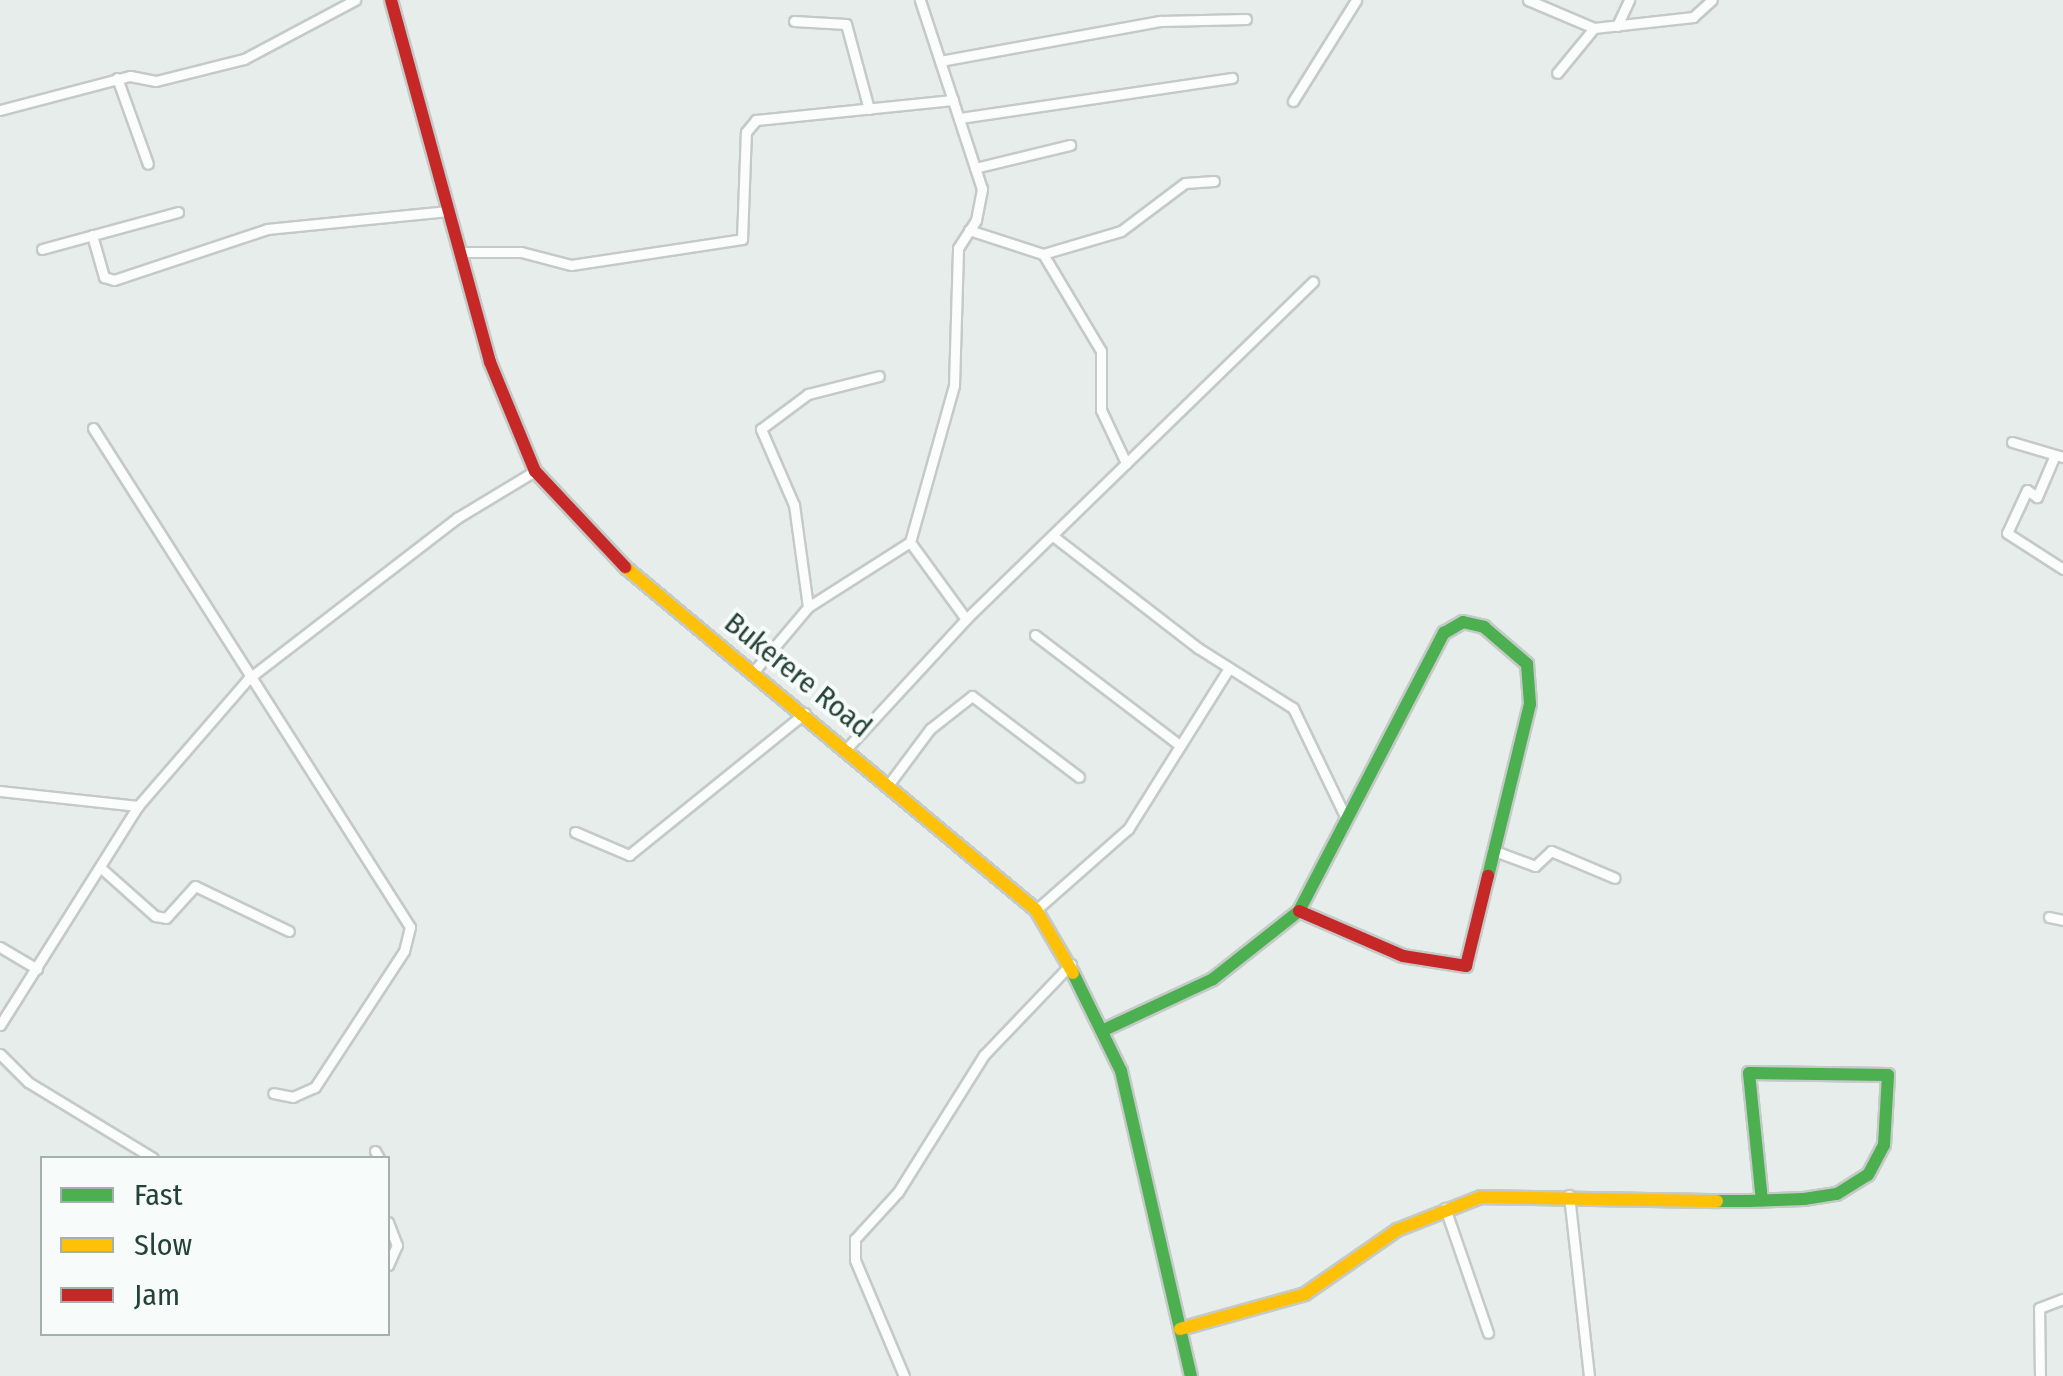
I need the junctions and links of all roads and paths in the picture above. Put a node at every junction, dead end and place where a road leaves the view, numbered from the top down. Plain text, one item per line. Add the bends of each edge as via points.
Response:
1 (355, 0) edge
2 (391, 0) edge
3 (920, 0) edge
4 (1356, 0) edge
5 (1528, 0) edge
6 (1629, 0) edge
7 (1712, 0) edge
8 (1246, 19) dead end
9 (794, 21) dead end
10 (1618, 26) junction
11 (1594, 28) junction
12 (940, 61) junction
13 (1557, 73) dead end
14 (118, 78) junction
15 (1232, 78) dead end
16 (953, 100) junction
17 (1292, 101) dead end
18 (869, 108) junction
19 (0, 110) edge
20 (960, 118) junction
21 (1070, 145) dead end
22 (148, 164) dead end
23 (975, 168) junction
24 (1214, 181) dead end
25 (448, 211) junction
26 (178, 212) dead end
27 (969, 230) junction
28 (92, 235) junction
29 (42, 248) dead end
30 (460, 252) junction
31 (1043, 254) junction
32 (1312, 281) dead end
33 (880, 376) dead end
34 (93, 428) dead end
35 (2012, 442) dead end
36 (2059, 456) edge
37 (1126, 463) junction
38 (535, 471) junction
39 (1053, 536) junction
40 (910, 542) junction
41 (2063, 569) edge
42 (808, 607) junction
43 (966, 619) junction
44 (1034, 636) dead end
45 (1229, 668) junction
46 (755, 670) junction
47 (248, 679) junction
48 (804, 712) junction
49 (1176, 744) junction
50 (848, 747) junction
51 (1079, 777) dead end
52 (889, 784) junction
53 (0, 791) edge
54 (138, 806) junction
55 (1345, 816) junction
56 (574, 832) dead end
57 (1490, 849) junction
58 (101, 868) junction
59 (1616, 878) dead end
60 (1036, 910) junction
61 (1300, 912) junction
62 (2049, 916) dead end
63 (2063, 920) edge
64 (289, 931) dead end
65 (0, 947) edge
66 (1071, 964) junction
67 (37, 969) junction
68 (0, 1025) edge
69 (1106, 1029) junction
70 (0, 1054) edge
71 (273, 1093) dead end
72 (150, 1156) edge
73 (1569, 1193) junction
74 (1762, 1200) junction
75 (1445, 1208) junction
76 (390, 1228) edge
77 (390, 1260) edge
78 (2063, 1299) edge
79 (1180, 1329) junction
80 (1488, 1333) dead end
81 (904, 1376) edge
82 (1191, 1376) edge
83 (1589, 1376) edge
84 (2040, 1376) edge

1 - 14 street via 258,55 156,81
2 - 25 street, Bukerere Road
3 - 12 street
4 - 17 street
5 - 11 street
6 - 10 street
7 - 10 street via 1693,17
8 - 12 street via 1161,21
9 - 18 street via 846,24
10 - 11 street
11 - 13 street
12 - 16 street
14 - 19 street
14 - 22 street
15 - 20 street
16 - 18 street
16 - 20 street
18 - 30 street via 750,125 742,240 571,265 498,250
20 - 23 street
21 - 23 street
23 - 27 street via 982,190
24 - 31 street via 1185,183 1121,231
25 - 28 street via 267,230 114,280 104,277
25 - 30 street, Bukerere Road
26 - 28 street
27 - 31 street via 999,234
27 - 40 street via 958,248 954,386
28 - 29 street
30 - 38 street, Bukerere Road via 504,406
31 - 37 street via 1101,351 1101,410
32 - 37 street
33 - 42 street via 808,394 761,429 794,504
34 - 47 street
35 - 36 street
36 - 41 street via 2037,497 2027,490 2007,533
37 - 39 street
38 - 46 street, Bukerere Road via 588,534
38 - 47 street via 456,518
39 - 43 street
39 - 45 street
40 - 42 street
40 - 43 street
42 - 46 street
43 - 50 street
44 - 49 street
45 - 49 street
45 - 55 street via 1293,708
46 - 48 street, Bukerere Road
47 - 54 street
47 - 71 street via 411,936 315,1087 293,1097
48 - 50 street, Bukerere Road
48 - 56 street via 629,855
49 - 60 street via 1128,829
50 - 52 street, Bukerere Road
51 - 52 street via 972,696 930,729
52 - 60 street, Bukerere Road
53 - 54 street
54 - 58 street
55 - 57 street via 1444,633 1472,622 1518,655 1530,676 1528,719
55 - 61 street
57 - 59 street via 1535,866 1551,851
57 - 61 street via 1464,968 1403,956
58 - 64 street via 155,916 166,918 195,886
58 - 67 street
60 - 66 street, Bukerere Road
61 - 69 street via 1213,979
62 - 63 street
65 - 67 street
66 - 69 street, Bukerere Road
66 - 81 street via 984,1055 898,1192 855,1239 856,1260
67 - 68 street
69 - 79 street, Bukerere Road
70 - 72 street via 28,1082
73 - 74 street
73 - 75 street via 1513,1192
73 - 83 street
74 - 74 street via 1837,1194 1868,1175 1884,1145 1888,1075 1748,1072
75 - 79 street via 1360,1251 1305,1294
75 - 80 street
76 - 77 street via 396,1245
78 - 84 street via 2040,1308
79 - 82 street, Bukerere Road

